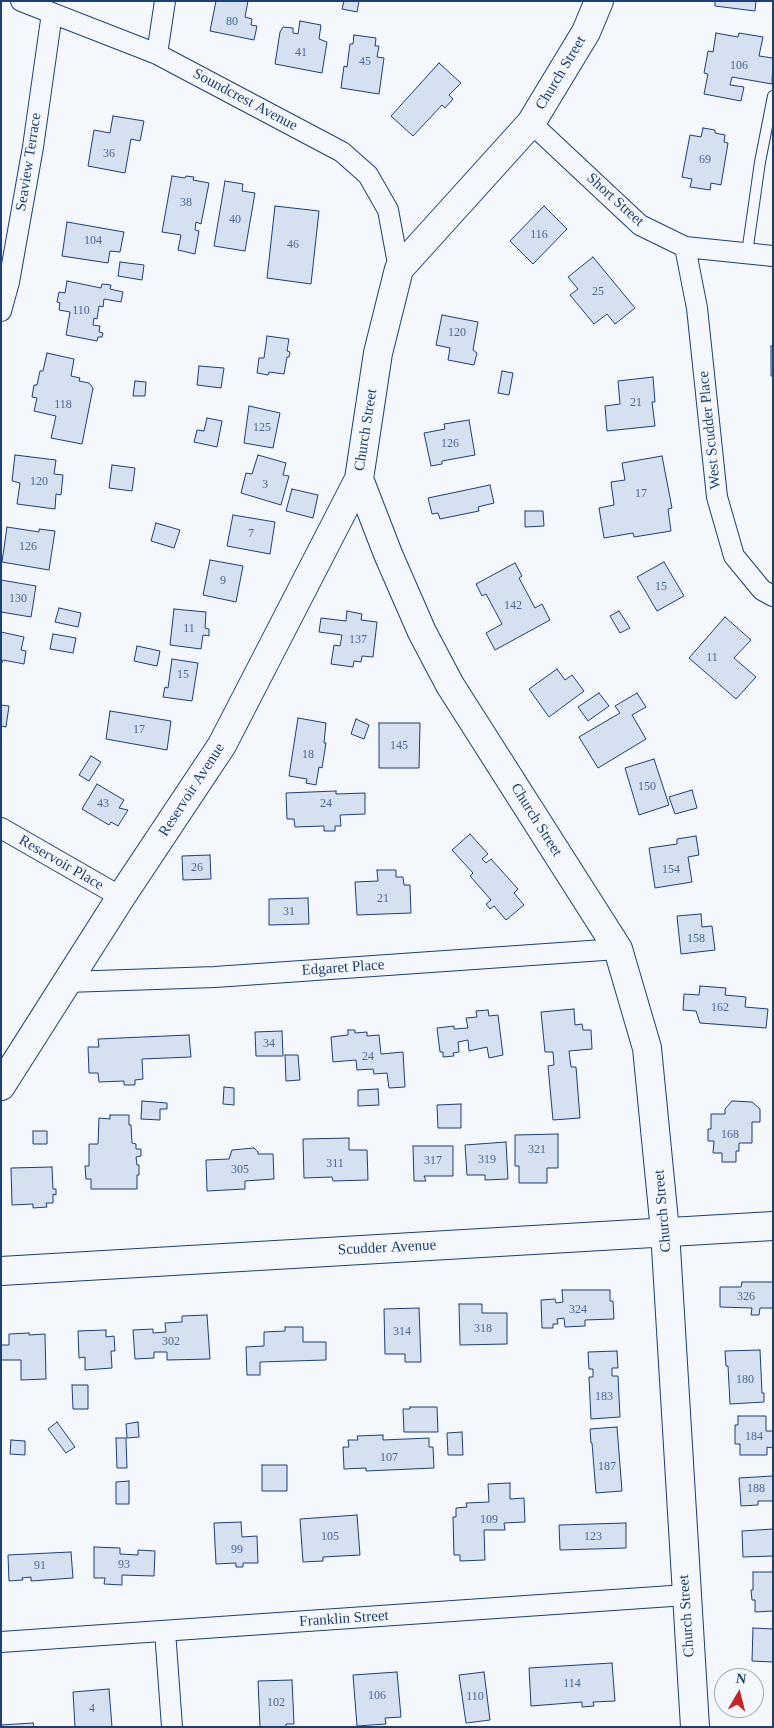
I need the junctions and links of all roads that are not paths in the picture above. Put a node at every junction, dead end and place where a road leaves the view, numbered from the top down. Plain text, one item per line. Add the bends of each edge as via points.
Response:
1 (21, 1) edge
2 (165, 1) edge
3 (599, 1) edge
4 (52, 12) junction
5 (157, 54) junction
6 (773, 96) edge
7 (531, 123) junction
8 (685, 247) junction
9 (747, 253) junction
10 (773, 256) edge
11 (399, 269) junction
12 (1, 311) edge
13 (359, 479) junction
14 (773, 596) edge
15 (1, 828) edge
16 (121, 897) junction
17 (618, 949) junction
18 (67, 982) junction
19 (1, 1086) edge
20 (773, 1226) edge
21 (665, 1231) junction
22 (1, 1271) edge
23 (686, 1595) junction
24 (165, 1631) junction
25 (1, 1642) edge
26 (172, 1727) edge
27 (695, 1727) edge

1 - 4 street, Soundcrest Avenue
2 - 5 street
3 - 7 street, Church Street via 586,32
4 - 5 street, Soundcrest Avenue
4 - 12 street, Seaview Terrace via 33,147
5 - 11 street, Soundcrest Avenue via 342,152 368,175 388,210
6 - 9 lane
7 - 8 street, Short Street via 640,225
7 - 11 street, Church Street
8 - 9 street, Short Street
8 - 14 street, West Scudder Place via 697,308 717,497 734,556 762,590
9 - 10 street, Short Street
11 - 13 street, Church Street via 378,353
13 - 16 street, Reservoir Avenue via 222,745
13 - 17 street, Church Street via 422,632 445,676
15 - 16 street, Reservoir Place
16 - 18 street, Reservoir Avenue
17 - 18 street, Edgaret Place via 215,977
17 - 21 street, Church Street via 647,1048
18 - 19 street, Reservoir Avenue
20 - 21 street, Scudder Avenue
21 - 22 street, Scudder Avenue
21 - 23 street, Church Street
23 - 24 street, Franklin Street
23 - 27 street, Church Street
24 - 25 street, Franklin Street
24 - 26 street

